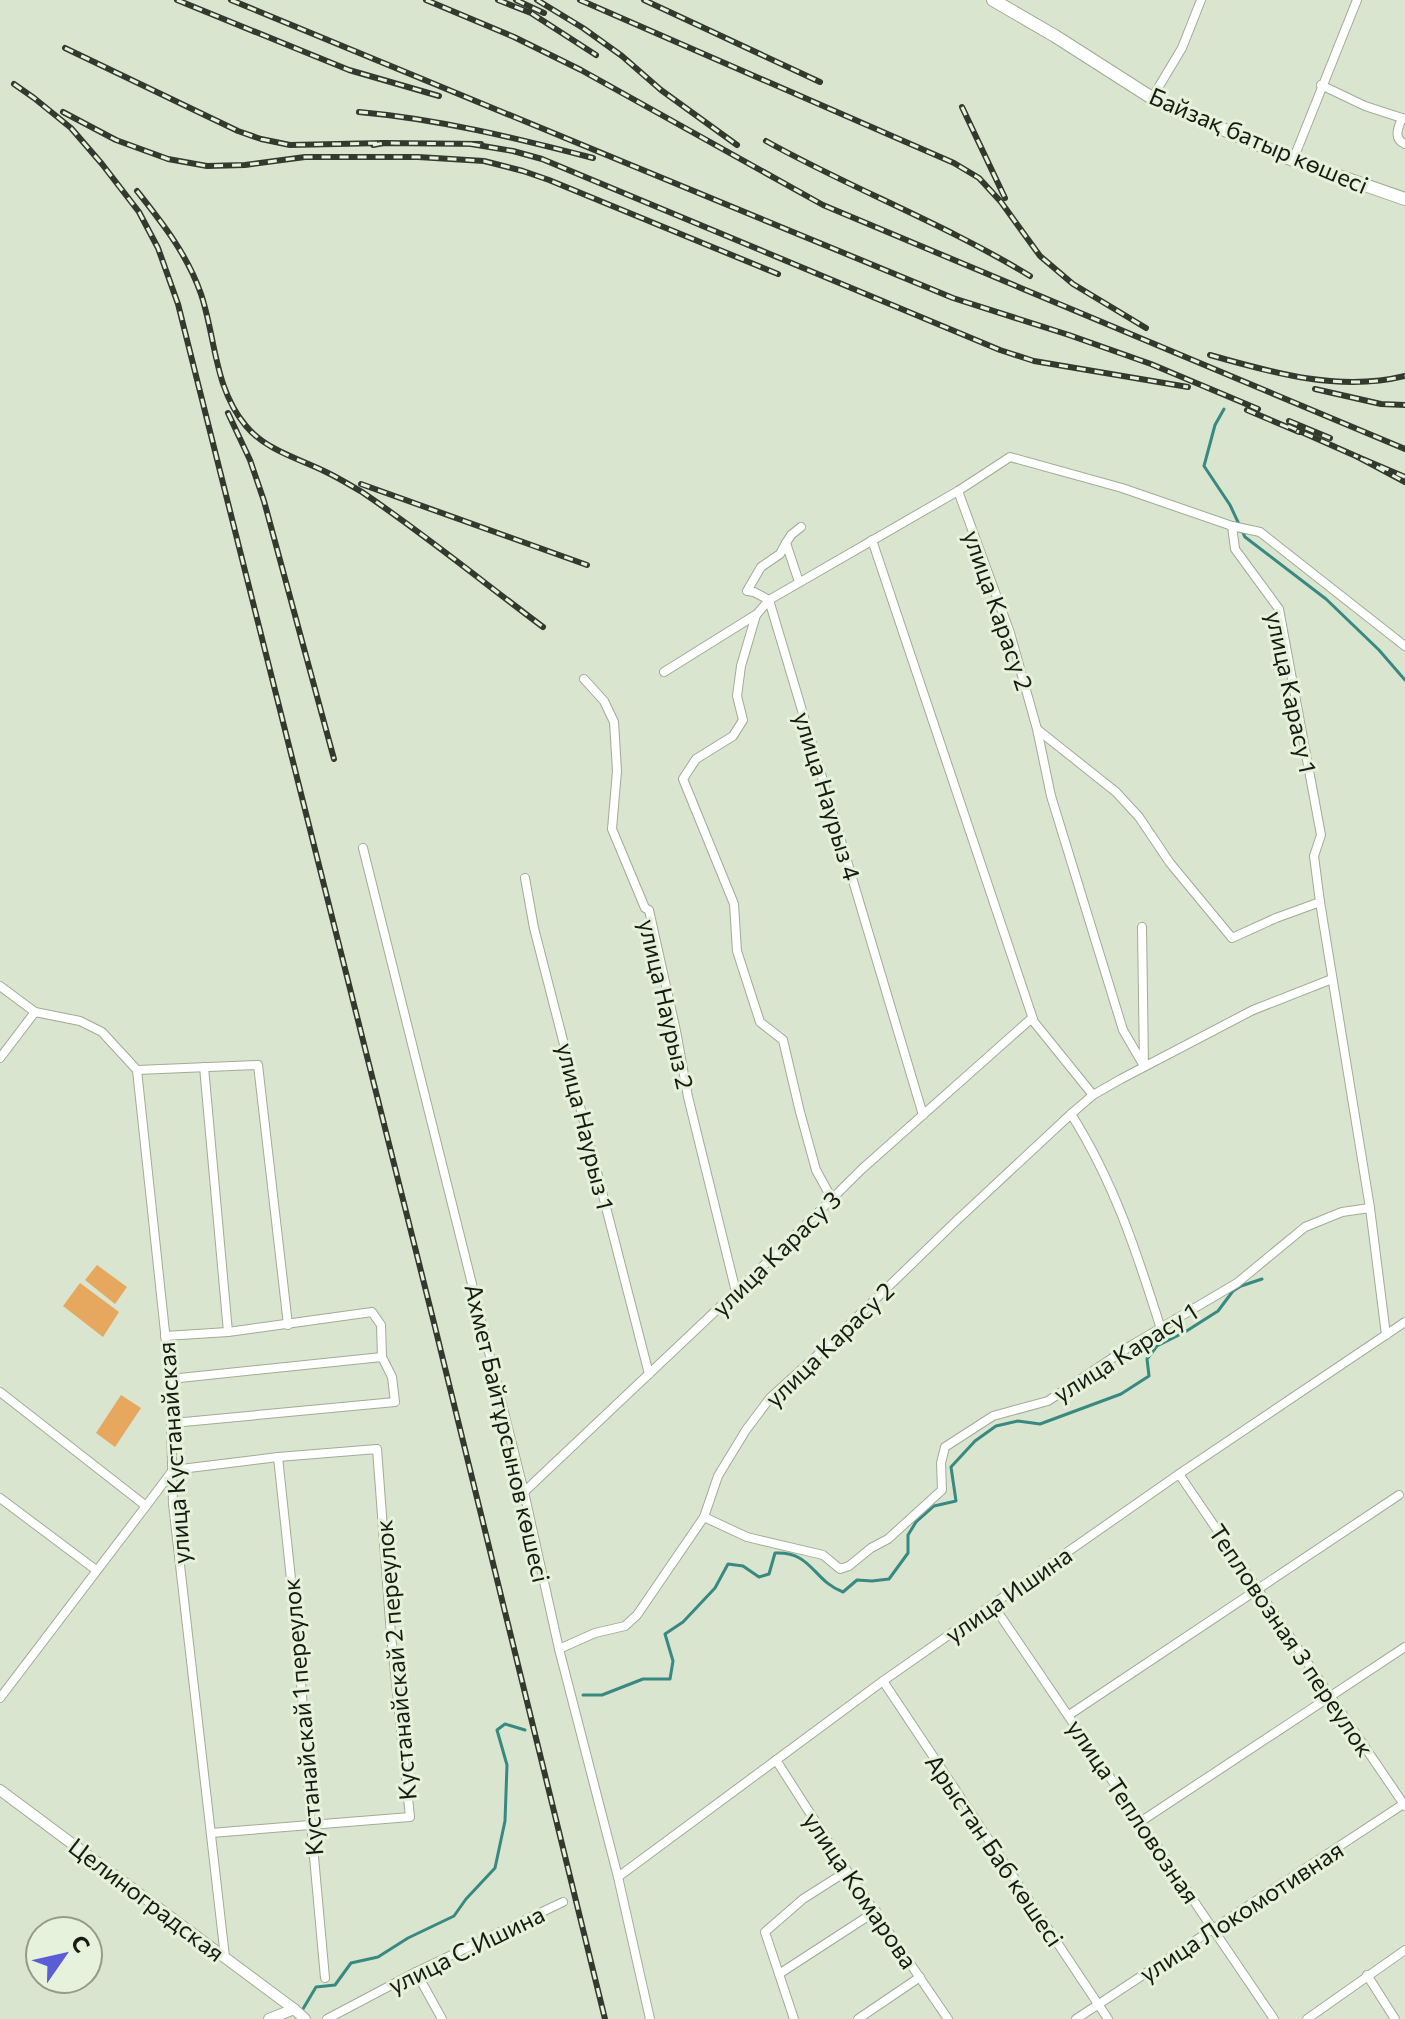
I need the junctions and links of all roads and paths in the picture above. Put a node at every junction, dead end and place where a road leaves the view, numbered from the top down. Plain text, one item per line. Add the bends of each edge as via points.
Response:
1 (993, 0) edge
2 (1201, 0) edge
3 (1357, 0) edge
4 (1321, 85) junction
5 (1152, 98) junction
6 (1403, 118) edge
7 (1405, 144) edge
8 (1293, 160) junction
9 (1405, 199) edge
10 (958, 491) junction
11 (1232, 526) junction
12 (801, 527) dead end
13 (872, 540) junction
14 (786, 543) junction
15 (799, 582) junction
16 (769, 600) junction
17 (757, 614) junction
18 (1405, 646) edge
19 (664, 672) dead end
20 (584, 679) dead end
21 (1037, 729) junction
22 (363, 848) dead end
23 (525, 878) dead end
24 (1320, 902) junction
25 (1142, 927) dead end
26 (1332, 979) junction
27 (0, 986) edge
28 (35, 1012) junction
29 (1032, 1018) junction
30 (0, 1058) edge
31 (1144, 1066) junction
32 (204, 1067) junction
33 (137, 1070) junction
34 (1093, 1095) junction
35 (1071, 1114) junction
36 (923, 1115) junction
37 (832, 1199) junction
38 (1370, 1208) junction
39 (736, 1292) junction
40 (1405, 1322) edge
41 (288, 1325) junction
42 (1161, 1329) junction
43 (228, 1332) junction
44 (1386, 1335) junction
45 (165, 1336) junction
46 (382, 1357) junction
47 (649, 1374) junction
48 (170, 1379) junction
49 (0, 1392) edge
50 (173, 1423) junction
51 (278, 1457) junction
52 (173, 1470) junction
53 (1179, 1474) junction
54 (524, 1492) junction
55 (1399, 1495) dead end
56 (0, 1498) edge
57 (146, 1506) junction
58 (704, 1517) junction
59 (96, 1570) junction
60 (1258, 1588) junction
61 (993, 1605) junction
62 (1405, 1647) edge
63 (559, 1649) junction
64 (0, 1678) edge
65 (883, 1681) junction
66 (9, 1685) junction
67 (1329, 1696) junction
68 (0, 1698) edge
69 (1069, 1715) junction
70 (776, 1760) junction
71 (0, 1790) edge
72 (1405, 1804) edge
73 (1140, 1822) junction
74 (311, 1824) junction
75 (211, 1833) junction
76 (847, 1871) junction
77 (618, 1877) junction
78 (563, 1902) dead end
79 (876, 1911) junction
80 (1215, 1929) junction
81 (1405, 1950) edge
82 (225, 1957) junction
83 (416, 1972) junction
84 (779, 1974) junction
85 (1367, 1975) junction
86 (920, 1977) junction
87 (325, 1978) dead end
88 (1098, 2004) junction
89 (294, 2009) junction
90 (269, 2019) edge
91 (305, 2019) edge
92 (327, 2019) edge
93 (442, 2019) edge
94 (650, 2019) edge
95 (794, 2019) edge
96 (858, 2019) edge
97 (948, 2019) edge
98 (1076, 2019) edge
99 (1108, 2019) edge
100 (1274, 2019) edge
101 (1307, 2019) edge
102 (1395, 2019) edge

1 - 5 main road, Байзақ батыр көшесі
2 - 5 street via 1182,48
3 - 4 street
4 - 6 street
4 - 8 street
5 - 8 main road, Байзақ батыр көшесі
6 - 7 street via 1397,133
8 - 9 main road, Байзақ батыр көшесі
10 - 11 street via 1010,457
10 - 13 street
10 - 21 street, улица Карасу 2 via 1010,633
11 - 18 street via 1260,532
11 - 24 street, улица Карасу 1 via 1235,549 1279,609 1321,835 1314,856
12 - 14 street
13 - 15 street
13 - 29 street
14 - 15 street
14 - 16 street via 761,567 747,591
15 - 16 street
16 - 17 street
16 - 36 street, улица Наурыз 4
17 - 19 street
17 - 37 street via 737,696 743,720 733,736 696,759 683,779 734,904 737,951 760,1022 783,1040 816,1170
20 - 39 street, улица Наурыз 2 via 614,722 612,829 649,910
21 - 24 street via 1116,792 1232,938
21 - 31 street, улица Карасу 2 via 1051,796 1123,1030
22 - 54 street, Ахмет Байтұрсынов көшесі
23 - 47 street, улица Наурыз 1
24 - 26 street, улица Карасу 1
25 - 31 street
26 - 31 street, улица Карасу 2 via 1253,1010
26 - 38 street, улица Карасу 1
27 - 28 street
28 - 30 street
28 - 33 street via 80,1021 102,1032
29 - 34 street
29 - 36 street, улица Карасу 3
31 - 34 street, улица Карасу 2
32 - 33 street
32 - 41 street via 258,1065
32 - 43 street
33 - 45 street, улица Кустанайская
34 - 35 street, улица Карасу 2
35 - 42 street via 1113,1193
35 - 58 street, улица Карасу 2 via 770,1398 718,1476
36 - 37 street, улица Карасу 3
37 - 39 street, улица Карасу 3
38 - 42 street, улица Карасу 1 via 1342,1212 1305,1227 1237,1283
38 - 44 street, улица Карасу 1
39 - 47 street, улица Карасу 3
40 - 44 street, улица Ишина
41 - 43 street
41 - 46 street via 372,1312 381,1325
42 - 58 street, улица Карасу 1 via 1048,1401 993,1416 945,1447 942,1490 849,1566 840,1569 823,1555 747,1537
43 - 45 street
44 - 53 street, улица Ишина
45 - 48 street, улица Кустанайская
46 - 48 street
46 - 50 street via 392,1377 395,1402
47 - 54 street, улица Карасу 3
48 - 50 street, улица Кустанайская
49 - 57 street
50 - 52 street, улица Кустанайская
51 - 52 street
51 - 74 street, Кустанайскай 1 переулок
51 - 74 street, Кустанайскай 2 переулок via 377,1449 410,1817
52 - 57 street
52 - 75 street, улица Кустанайская
53 - 60 street, Тепловозная 3 переулок
53 - 61 street, улица Ишина
54 - 63 street, Ахмет Байтұрсынов көшесі
55 - 60 street
56 - 59 street
57 - 59 street
58 - 63 street, улица Карасу 2 via 625,1626
59 - 66 street
60 - 67 street, Тепловозная 3 переулок
60 - 69 street
61 - 65 street, улица Ишина
61 - 69 street, улица Тепловозная
62 - 67 street
63 - 77 street, Ахмет Байтұрсынов көшесі
64 - 66 street
65 - 70 street, улица Ишина
65 - 88 street, Арыстан Баб көшесі
66 - 68 street
67 - 72 street, Тепловозная 3 переулок
67 - 73 street
69 - 73 street, улица Тепловозная
70 - 76 street, улица Комарова
70 - 77 street, улица Ишина
71 - 82 street, Целиноградская
72 - 80 street, улица Локомотивная
73 - 80 street, улица Тепловозная
74 - 75 street, Кустанайскай 2 переулок
74 - 87 street, Кустанайскай 1 переулок
75 - 82 street, улица Кустанайская
76 - 79 street, улица Комарова
76 - 84 street via 765,1932
77 - 94 street, Ахмет Байтұрсынов көшесі
78 - 83 street, улица С.Ишина
79 - 84 street
79 - 86 street, улица Комарова
80 - 88 street, улица Локомотивная
80 - 100 street, улица Тепловозная
81 - 85 street
82 - 89 street, Целиноградская
83 - 92 street, улица С.Ишина
83 - 93 street
84 - 95 street
85 - 101 street
85 - 102 street
86 - 96 street
86 - 97 street, улица Комарова
88 - 98 street, улица Локомотивная
88 - 99 street, Арыстан Баб көшесі
89 - 90 street
89 - 91 street, Целиноградская

